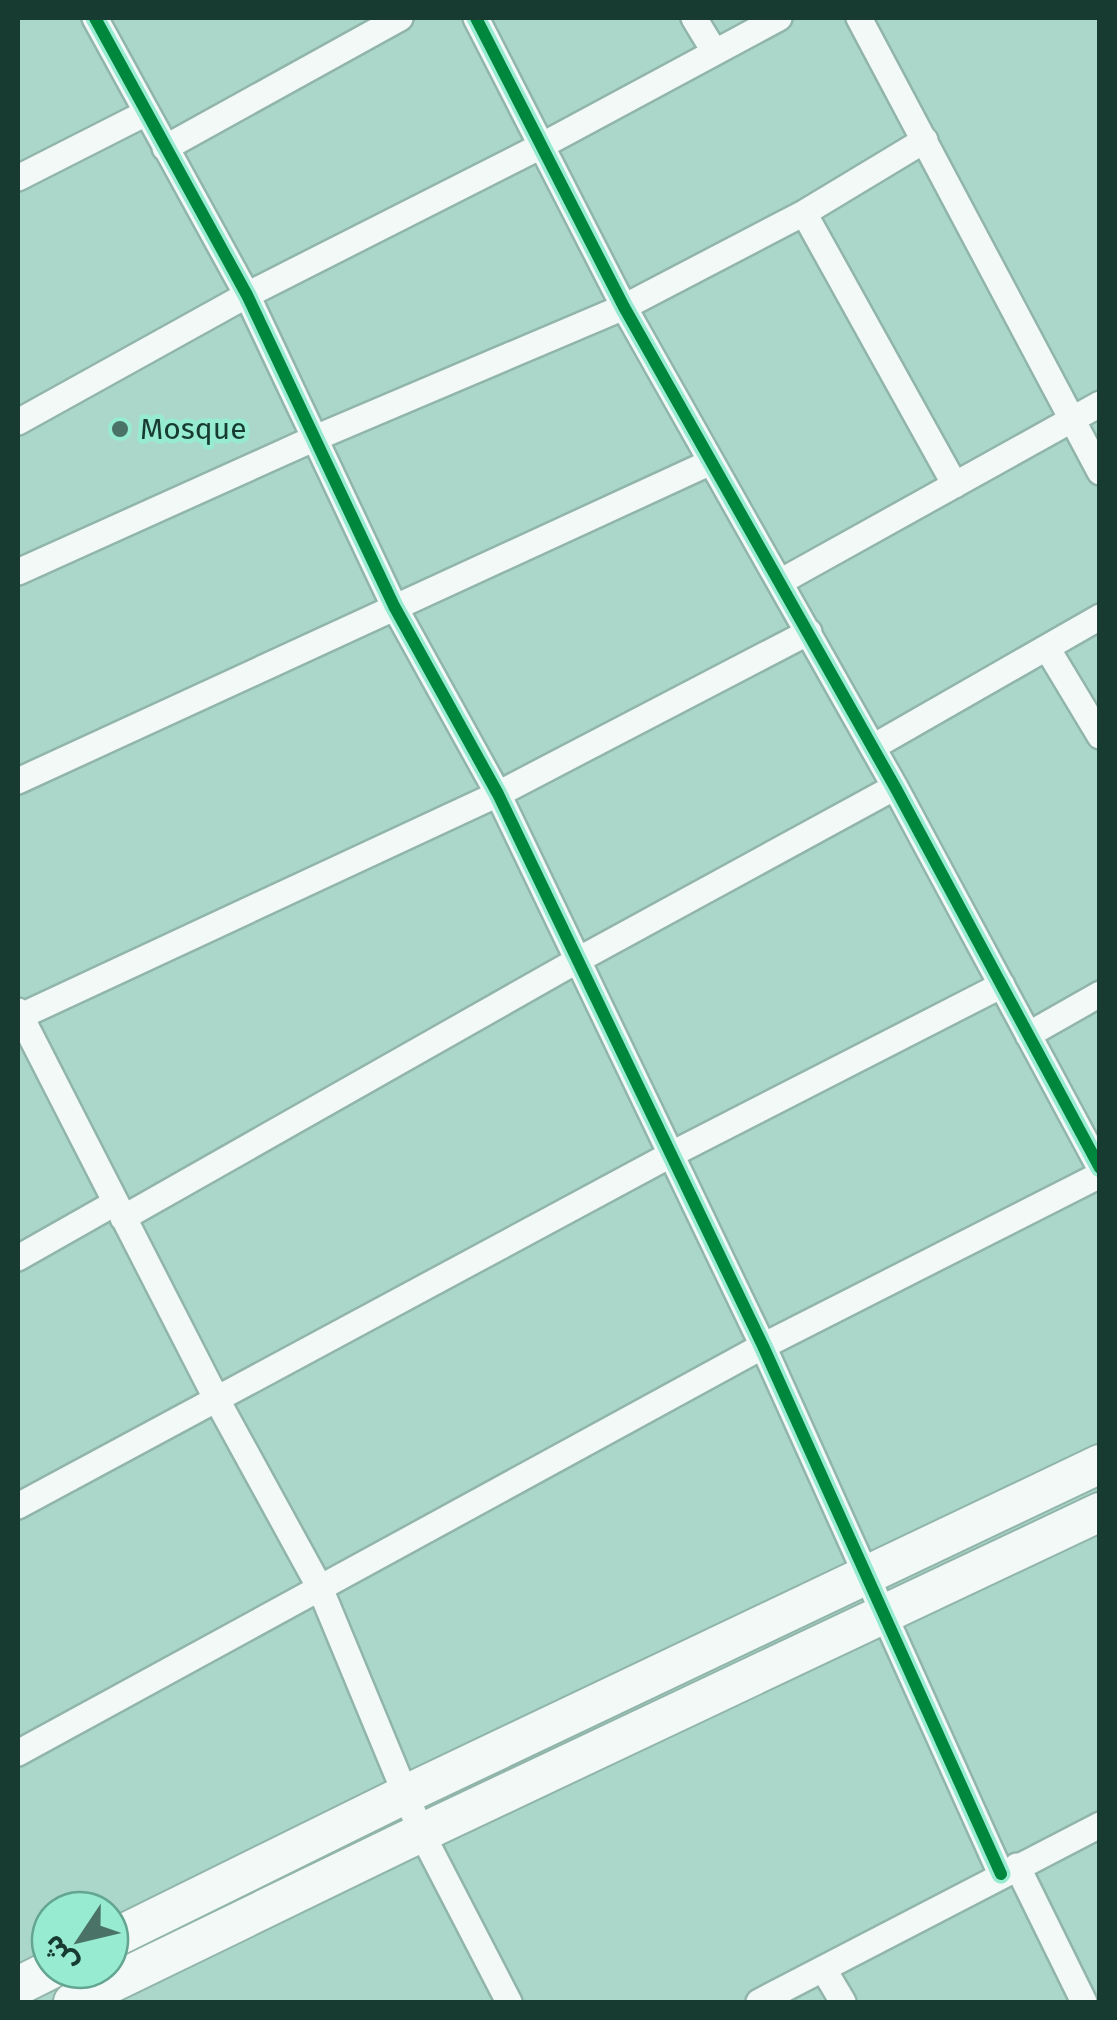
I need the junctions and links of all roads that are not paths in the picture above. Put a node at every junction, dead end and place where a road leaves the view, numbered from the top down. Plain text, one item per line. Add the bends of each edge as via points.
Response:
1 (95, 18) edge
2 (400, 18) edge
3 (476, 18) edge
4 (694, 18) edge
5 (778, 18) edge
6 (858, 18) edge
7 (714, 51) junction
8 (146, 112) junction
9 (926, 140) junction
10 (542, 146) junction
11 (166, 148) junction
12 (18, 178) edge
13 (804, 213) junction
14 (247, 296) junction
15 (624, 307) junction
16 (1100, 404) edge
17 (1071, 420) junction
18 (18, 422) edge
19 (313, 439) junction
20 (711, 462) junction
21 (1100, 472) edge
22 (955, 485) junction
23 (18, 572) edge
24 (780, 582) junction
25 (394, 606) junction
26 (1100, 617) edge
27 (809, 632) junction
28 (1047, 648) junction
29 (1100, 736) edge
30 (873, 748) junction
31 (18, 781) edge
32 (896, 787) junction
33 (498, 794) junction
34 (578, 960) junction
35 (1002, 985) junction
36 (1100, 994) edge
37 (19, 1013) edge
38 (1028, 1035) junction
39 (672, 1154) junction
40 (1100, 1172) edge
41 (119, 1211) junction
42 (18, 1258) edge
43 (764, 1346) junction
44 (216, 1400) junction
45 (1100, 1464) edge
46 (18, 1506) edge
47 (1100, 1512) edge
48 (868, 1574) junction
49 (320, 1588) junction
50 (885, 1612) junction
51 (18, 1753) edge
52 (404, 1794) junction
53 (1100, 1825) edge
54 (422, 1834) junction
55 (1010, 1870) junction
56 (130, 1930) edge
57 (824, 1970) junction
58 (18, 1986) edge
59 (24, 2002) edge
60 (73, 2002) edge
61 (510, 2002) edge
62 (759, 2002) edge
63 (843, 2002) edge
64 (1084, 2002) edge

1 - 8 street
2 - 11 street
3 - 10 street
4 - 7 street
5 - 7 street
6 - 9 street
7 - 10 street
8 - 11 street
8 - 12 street
9 - 13 street
9 - 17 street
10 - 14 street
10 - 15 street
11 - 14 street
13 - 15 street
13 - 22 street
14 - 18 street
14 - 19 street
15 - 19 street
15 - 20 street
16 - 17 street
17 - 21 street
17 - 22 street
19 - 23 street
19 - 25 street
20 - 24 street
20 - 25 street
22 - 24 street
24 - 27 street
25 - 31 street
25 - 33 street
26 - 28 street
27 - 30 street
27 - 33 street
28 - 29 street
28 - 30 street
30 - 32 street
32 - 34 street
32 - 35 street
33 - 34 street
33 - 37 street
34 - 39 street
34 - 41 street
35 - 38 street
35 - 39 street
36 - 38 street
37 - 41 street
38 - 40 street
39 - 43 street
39 - 44 street
40 - 43 street
41 - 42 street
41 - 44 street
43 - 48 street
43 - 49 street
44 - 46 street
44 - 49 street
45 - 48 main road
47 - 50 main road
48 - 50 street
48 - 52 main road
49 - 51 street
49 - 52 street
50 - 54 main road
50 - 55 street
52 - 54 street
52 - 56 main road
53 - 55 street
54 - 60 main road
54 - 61 street
55 - 57 street
55 - 64 street
57 - 62 street
57 - 63 street
58 - 59 street

